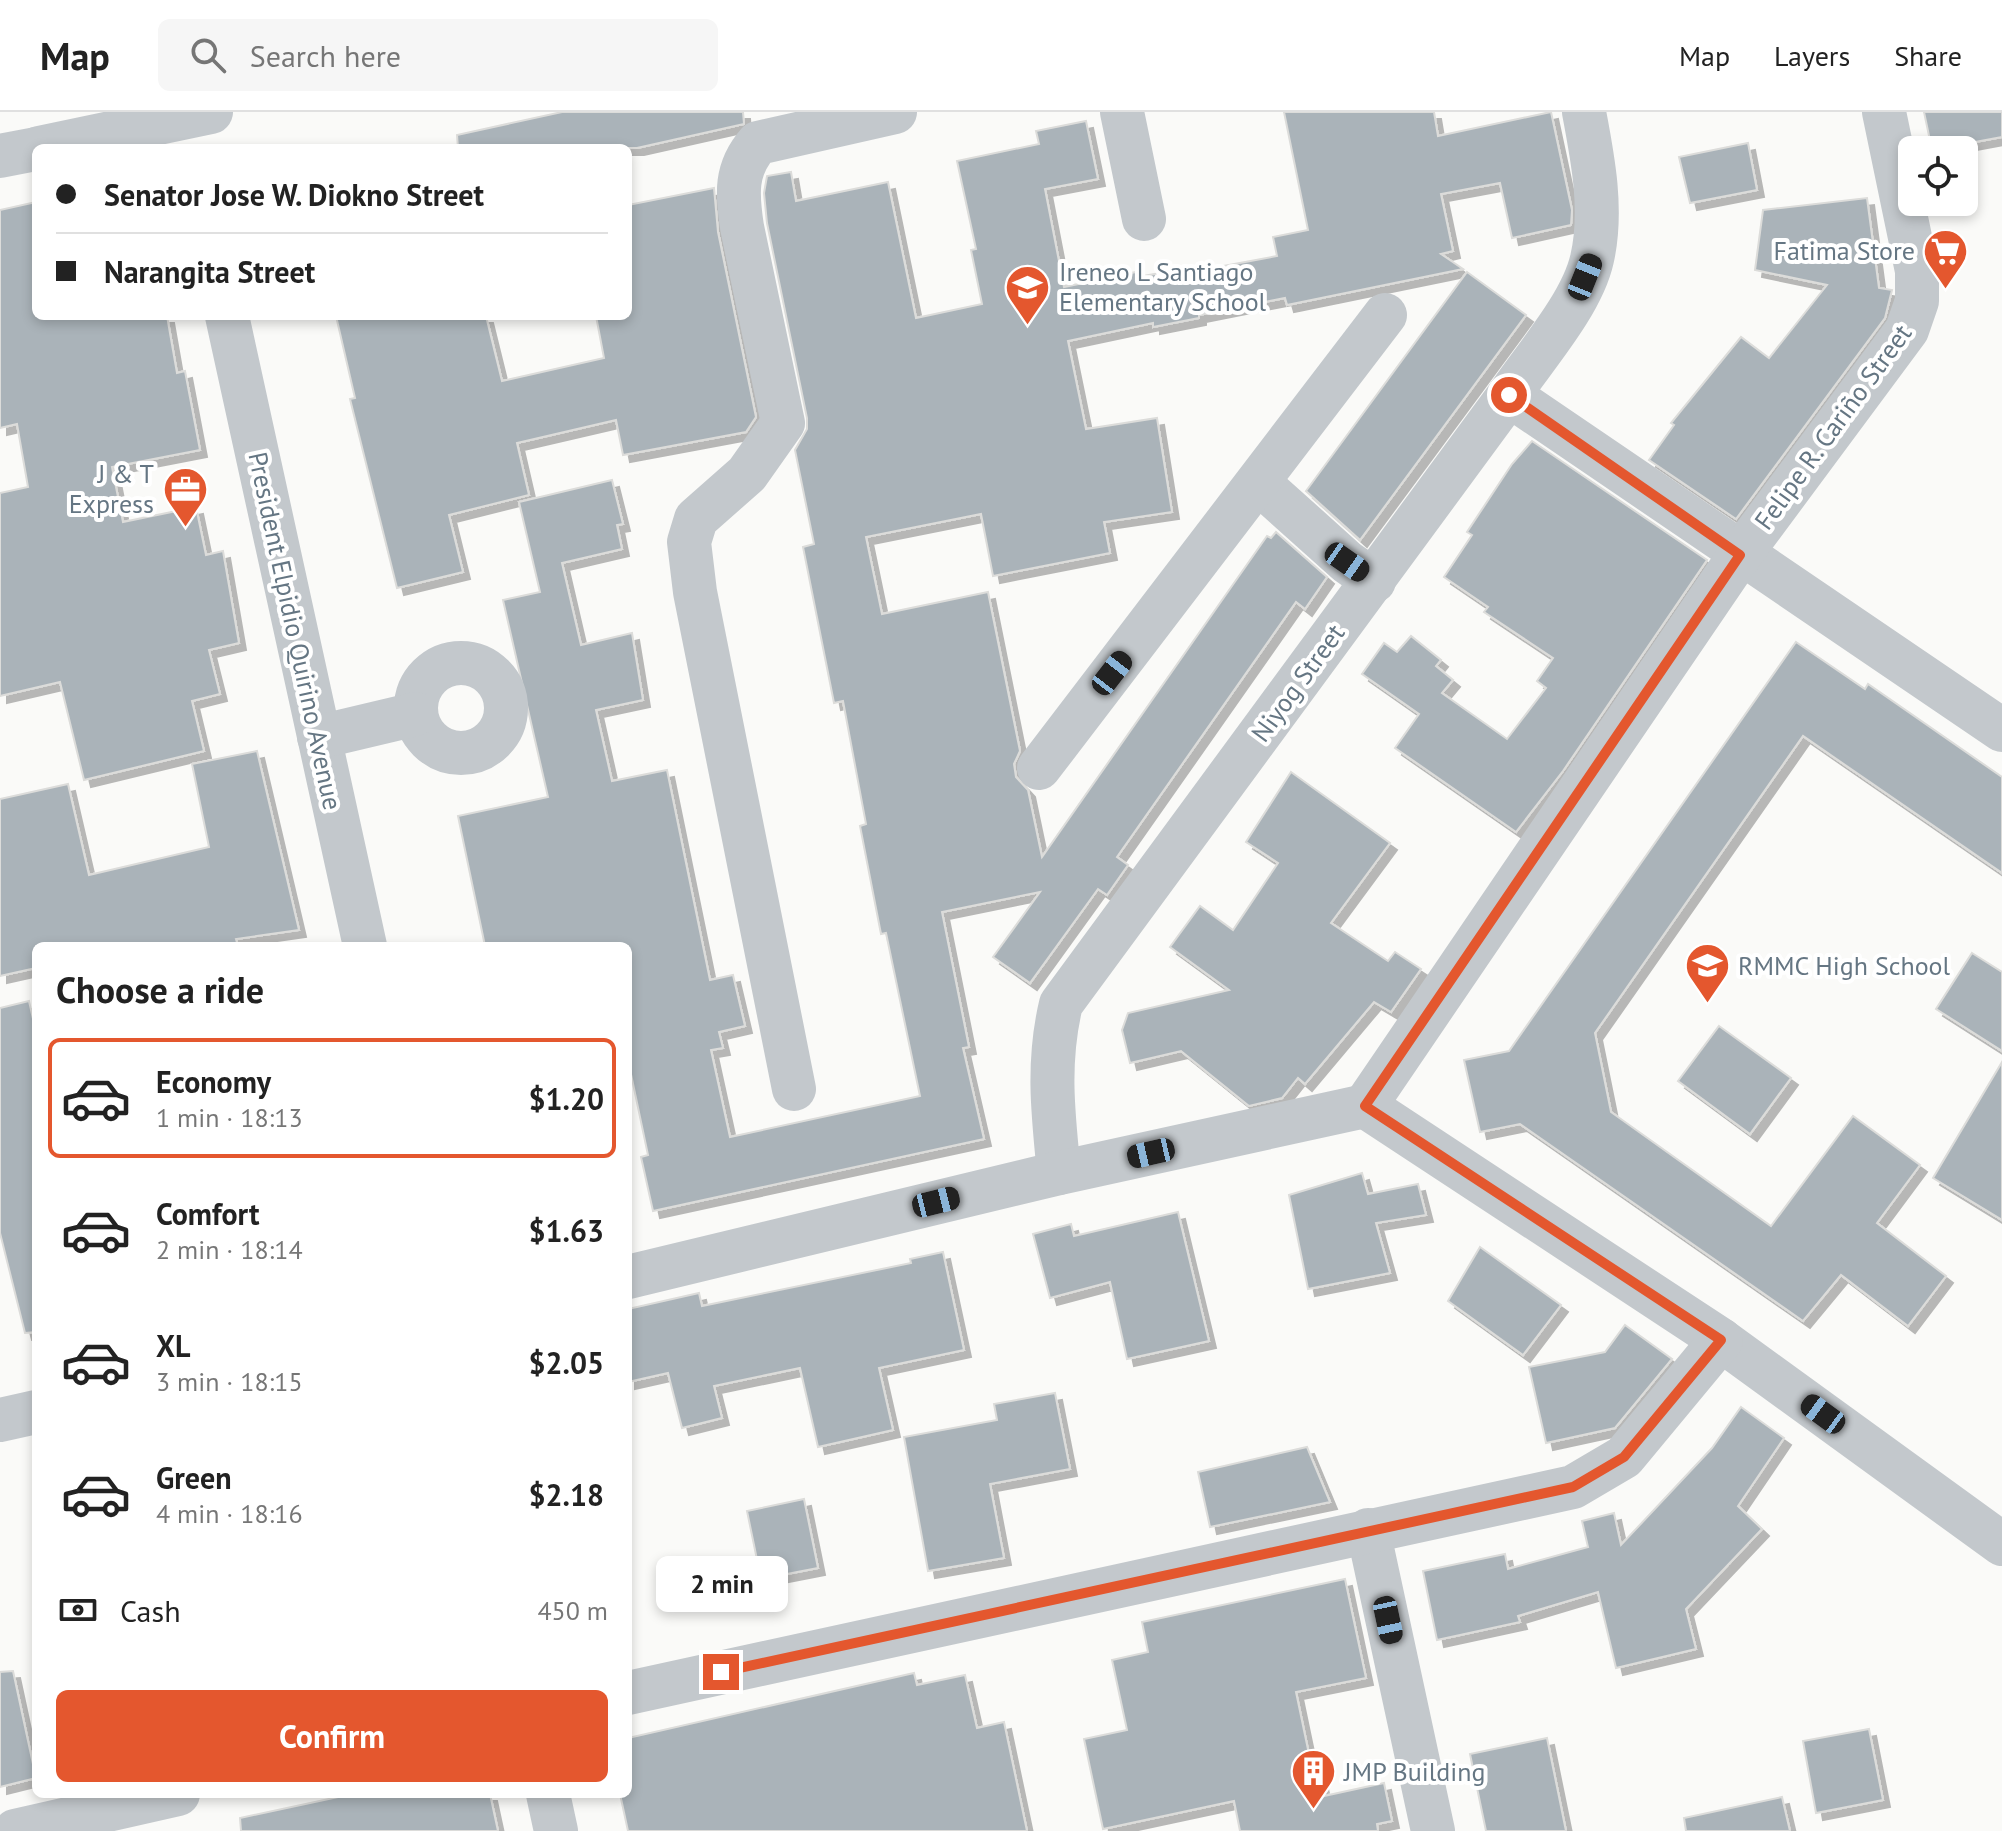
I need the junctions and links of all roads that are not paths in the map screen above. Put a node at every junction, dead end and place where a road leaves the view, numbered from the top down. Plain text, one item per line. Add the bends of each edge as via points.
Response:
1 (895, 112) edge
2 (1122, 112) edge
3 (1584, 112) edge
4 (1884, 112) edge
5 (195, 126) edge
6 (67, 144) edge
7 (32, 149) edge
8 (0, 156) edge
9 (1144, 219) dead end
10 (1385, 315) dead end
11 (228, 320) edge
12 (1509, 395) junction
13 (1259, 483) junction
14 (1740, 555) junction
15 (1374, 581) junction
16 (416, 714) dead end
17 (2002, 730) edge
18 (319, 737) junction
19 (1039, 768) dead end
20 (364, 942) edge
21 (794, 1089) dead end
22 (1365, 1106) junction
23 (1059, 1173) junction
24 (632, 1276) edge
25 (1721, 1340) junction
26 (32, 1413) edge
27 (0, 1420) edge
28 (1368, 1530) junction
29 (2002, 1544) edge
30 (632, 1692) edge
31 (160, 1798) edge
32 (549, 1798) edge
33 (15, 1831) edge
34 (556, 1831) edge
35 (1433, 1831) edge

1 - 21 street via 758,143 740,168 742,227 783,423 747,474 696,519 689,542
2 - 9 street
3 - 12 street, Niyog Street via 1596,208 1592,260 1578,295
4 - 14 street, Felipe R. Cariño Street via 1917,271 1917,301 1907,330
5 - 6 street
7 - 8 street
10 - 13 street
11 - 18 street, President Elpidio Quirino Avenue
12 - 14 street
12 - 15 street, Niyog Street
13 - 15 street
13 - 19 street
14 - 17 street
14 - 22 street, Felipe R. Cariño Street
15 - 23 street, Niyog Street via 1061,1004 1050,1074
16 - 18 street
18 - 20 street, President Elpidio Quirino Avenue
22 - 23 street
22 - 25 street
23 - 24 street
25 - 28 street via 1624,1457 1596,1476 1548,1494
25 - 29 street
26 - 27 street
28 - 30 street
28 - 35 street
31 - 33 street
32 - 34 street

